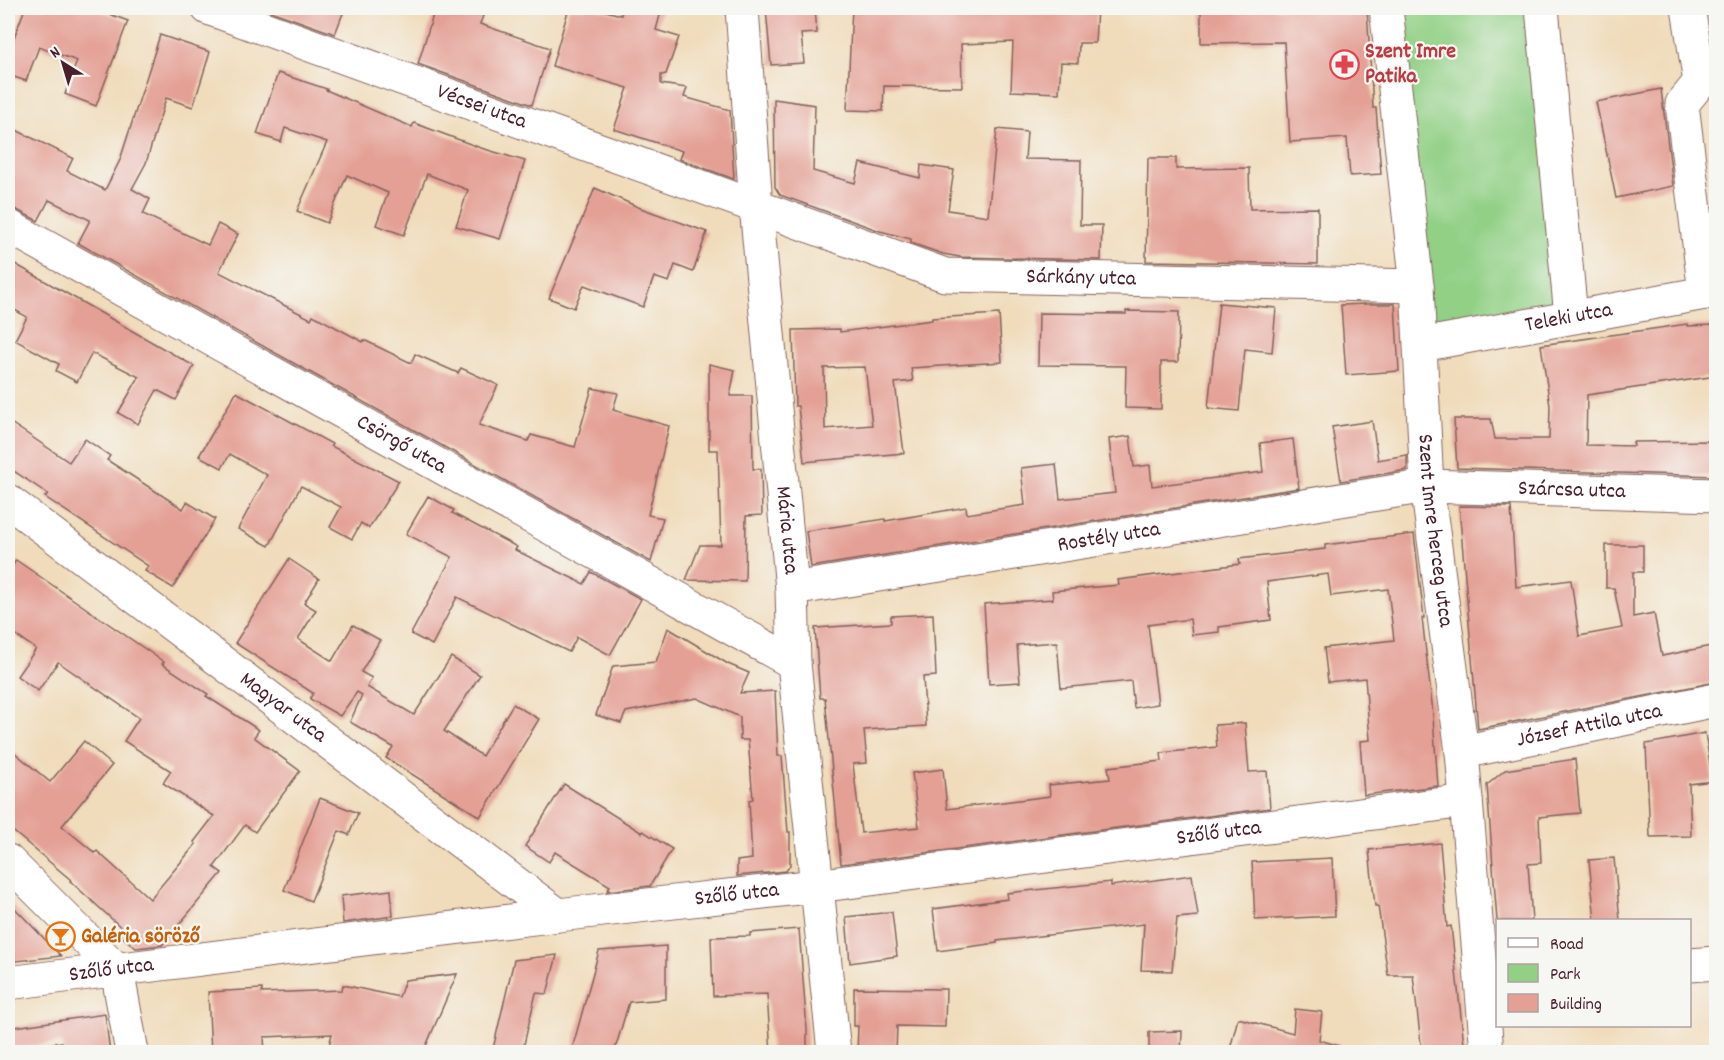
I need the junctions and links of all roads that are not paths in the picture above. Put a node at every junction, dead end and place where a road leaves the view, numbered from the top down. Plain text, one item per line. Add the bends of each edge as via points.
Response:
1 (208, 8) edge
2 (742, 8) edge
3 (1386, 8) edge
4 (1542, 8) edge
5 (1688, 8) edge
6 (1708, 85) edge
7 (756, 206) junction
8 (8, 226) edge
9 (1417, 286) junction
10 (1711, 292) edge
11 (1571, 317) junction
12 (1421, 345) junction
13 (1427, 486) junction
14 (1716, 495) edge
15 (8, 501) edge
16 (792, 589) junction
17 (794, 663) junction
18 (1716, 700) edge
19 (1462, 752) junction
20 (1466, 801) junction
21 (8, 861) edge
22 (816, 886) junction
23 (558, 915) junction
24 (1716, 963) edge
25 (1691, 965) edge
26 (117, 970) junction
27 (1489, 982) edge
28 (8, 983) edge
29 (132, 1053) edge
30 (834, 1053) edge
31 (1487, 1053) edge

1 - 7 street, Vécsei utca
2 - 7 street, Mária utca
3 - 9 street, Szent Imre herceg utca
4 - 11 street
5 - 6 street
6 - 10 street via 1682,104
7 - 9 street, Sárkány utca via 945,275
7 - 16 street, Mária utca
8 - 17 street, Csörgő utca
9 - 12 street, Szent Imre herceg utca
10 - 11 street, Teleki utca
11 - 12 street, Teleki utca
12 - 13 street, Szent Imre herceg utca
13 - 14 street, Szárcsa utca
13 - 16 street, Rostély utca
13 - 19 street, Szent Imre herceg utca
15 - 23 street, Magyar utca
16 - 17 street, Mária utca
17 - 22 street, Mária utca
18 - 19 street, József Attila utca
19 - 20 street, Szent Imre herceg utca
20 - 22 street, Szőlő utca
20 - 27 street, Szent Imre herceg utca
21 - 26 street
22 - 23 street, Szőlő utca
22 - 30 street, Mária utca
23 - 26 street, Szőlő utca
24 - 25 street
26 - 28 street, Szőlő utca
26 - 29 street
27 - 31 street, Szent Imre herceg utca

